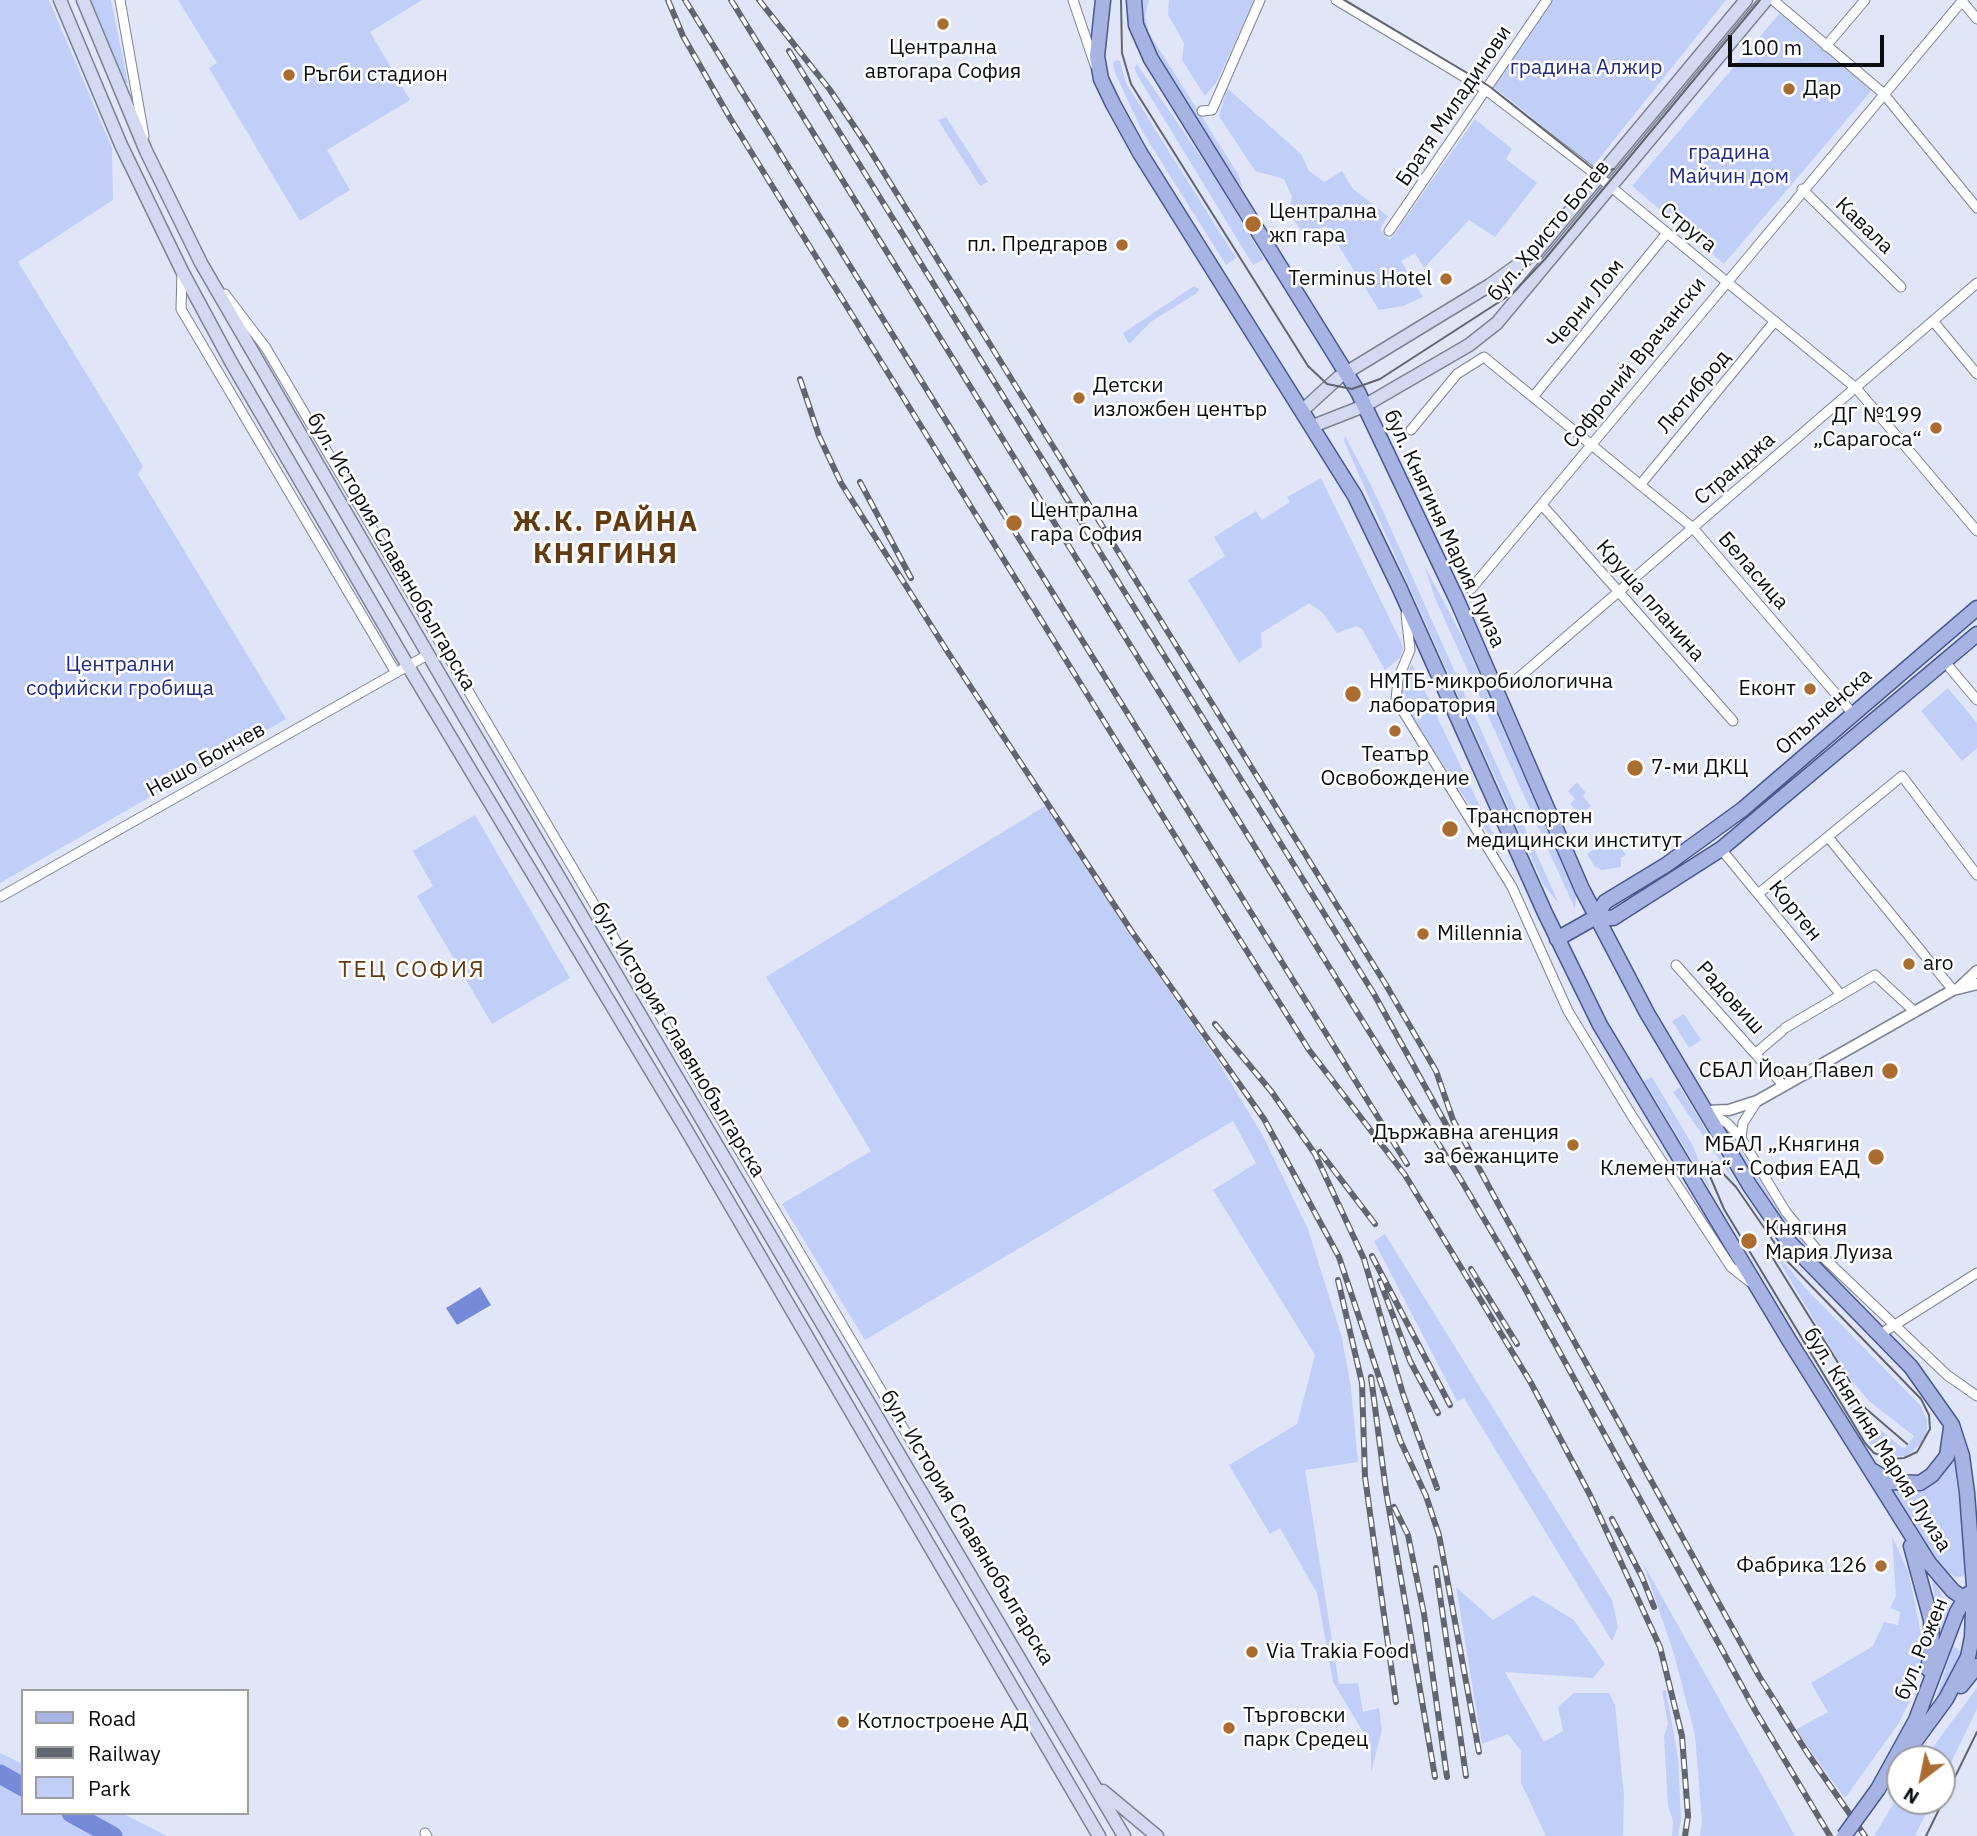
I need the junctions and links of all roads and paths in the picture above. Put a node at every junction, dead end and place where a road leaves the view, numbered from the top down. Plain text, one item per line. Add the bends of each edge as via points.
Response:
1 (60, 0) edge
2 (83, 0) edge
3 (120, 0) edge
4 (1073, 0) edge
5 (1103, 0) edge
6 (1134, 0) edge
7 (1260, 0) edge
8 (1336, 0) edge
9 (1547, 0) edge
10 (1746, 0) edge
11 (1766, 0) edge
12 (1773, 0) edge
13 (1865, 0) edge
14 (1962, 1) edge
15 (1977, 19) edge
16 (1826, 46) junction
17 (1101, 79) junction
18 (1487, 88) junction
19 (1883, 93) junction
20 (1202, 111) dead end
21 (146, 151) junction
22 (1599, 177) junction
23 (1611, 187) junction
24 (1802, 190) junction
25 (1977, 208) edge
26 (1389, 231) dead end
27 (1667, 233) junction
28 (201, 263) junction
29 (182, 271) junction
30 (1726, 281) junction
31 (1977, 284) edge
32 (1901, 287) dead end
33 (1775, 321) junction
34 (1933, 321) junction
35 (1346, 372) junction
36 (1977, 374) edge
37 (1856, 388) junction
38 (1533, 397) junction
39 (1364, 406) junction
40 (1303, 410) junction
41 (1313, 426) junction
42 (1411, 430) dead end
43 (1590, 445) junction
44 (1640, 485) junction
45 (1542, 505) junction
46 (1693, 528) junction
47 (1977, 531) edge
48 (1400, 589) junction
49 (1471, 589) dead end
50 (1619, 592) junction
51 (1977, 608) edge
52 (1977, 634) edge
53 (429, 654) junction
54 (1945, 662) junction
55 (408, 666) junction
56 (396, 673) junction
57 (1516, 680) dead end
58 (1977, 700) edge
59 (1854, 715) junction
60 (1733, 721) dead end
61 (1829, 837) junction
62 (1721, 849) junction
63 (1977, 875) edge
64 (1758, 894) junction
65 (0, 897) edge
66 (1596, 917) junction
67 (1557, 939) junction
68 (1676, 965) dead end
69 (1977, 971) edge
70 (1977, 984) edge
71 (1957, 989) junction
72 (1841, 995) junction
73 (1915, 1012) junction
74 (1756, 1053) junction
75 (1784, 1086) junction
76 (1757, 1101) junction
77 (1705, 1111) junction
78 (1741, 1138) junction
79 (1977, 1273) edge
80 (1757, 1287) junction
81 (1858, 1293) junction
82 (1894, 1326) junction
83 (1879, 1336) junction
84 (1977, 1396) edge
85 (1952, 1425) junction
86 (915, 1448) dead end
87 (1872, 1471) junction
88 (1968, 1509) junction
89 (1899, 1515) junction
90 (1977, 1529) edge
91 (1976, 1584) edge
92 (1971, 1604) edge
93 (1977, 1665) edge
94 (1919, 1712) junction
95 (1933, 1719) junction
96 (1913, 1745) edge
97 (1886, 1779) edge
98 (1095, 1784) junction
99 (1878, 1789) junction
100 (1099, 1836) edge
101 (1124, 1836) edge
102 (1157, 1836) edge
103 (1844, 1836) edge

1 - 29 main road, бул. История Славянобългарска via 121,145
2 - 21 main road, бул. История Славянобългарска
3 - 21 street, бул. История Славянобългарска
4 - 17 street
5 - 17 main road, бул. Княгиня Мария Луиза via 1096,39
6 - 35 main road, бул. Княгиня Мария Луиза via 1136,25 1151,59
7 - 20 street via 1212,110
8 - 18 street, Струга
9 - 18 street, Братя Миладинови
10 - 22 main road, бул. Христо Ботев
11 - 23 main road, бул. Христо Ботев
12 - 16 street
13 - 16 street
14 - 15 street
14 - 19 street, Софроний Врачански
16 - 19 street
17 - 40 main road, бул. Княгиня Мария Луиза via 1140,153
18 - 22 street, Струга
18 - 26 street, Братя Миладинови
19 - 24 street, Софроний Врачански
19 - 25 street
21 - 28 main road, бул. История Славянобългарска
22 - 23 street, Струга
22 - 35 main road, бул. Христо Ботев via 1553,234 1514,270
23 - 27 street, Струга
23 - 39 main road, бул. Христо Ботев via 1497,323 1469,345
24 - 30 street, Софроний Врачански
24 - 32 street, Кавала
27 - 30 street, Струга
27 - 38 street, Черни Лом
28 - 53 main road, бул. История Славянобългарска
28 - 86 street, бул. История Славянобългарска via 272,359
29 - 55 main road, бул. История Славянобългарска
29 - 56 street, бул. История Славянобългарска via 181,309
30 - 33 street, Струга
30 - 43 street, Софроний Врачански
31 - 34 street, Странджа
33 - 37 street, Струга
33 - 44 street, Лютиброд
34 - 36 street
34 - 37 street, Странджа
35 - 39 main road, бул. Княгиня Мария Луиза
35 - 40 main road, бул. Христо Ботев
37 - 46 street, Странджа
37 - 47 street, Струга
38 - 42 street, Беласица via 1484,357 1457,374
38 - 43 street, Беласица
39 - 41 main road, бул. Христо Ботев
39 - 66 main road, бул. Княгиня Мария Луиза via 1457,600
40 - 41 main road, бул. Княгиня Мария Луиза
41 - 48 main road, бул. Княгиня Мария Луиза via 1349,486
43 - 44 street, Беласица
43 - 45 street, Софроний Врачански
44 - 46 street, Беласица
45 - 49 street, Софроний Врачански
45 - 50 street, Круша планина
46 - 50 street, Странджа
46 - 59 street, Беласица
48 - 67 main road, бул. Княгиня Мария Луиза
48 - 80 street, бул. Княгиня Мария Луиза via 1410,650 1398,679 1396,700 1512,887 1568,1011 1632,1116 1731,1268
50 - 57 street, Странджа
50 - 60 street, Круша планина
51 - 59 main road, Опълченска
52 - 54 main road, Опълченска
53 - 55 street, Нешо Бончев
53 - 98 main road, бул. История Славянобългарска
54 - 58 street
54 - 62 main road, Опълченска
55 - 56 street, Нешо Бончев
55 - 100 main road, бул. История Славянобългарска via 684,1126
56 - 65 street, Нешо Бончев
59 - 66 main road, Опълченска via 1743,809 1605,902
61 - 63 street via 1902,776
61 - 64 street
61 - 71 street
62 - 64 street, Кортен
62 - 66 main road, Опълченска via 1613,918
64 - 72 street, Кортен
66 - 67 main road, Опълченска
66 - 77 main road, бул. Княгиня Мария Луиза
67 - 80 main road, бул. Княгиня Мария Луиза via 1600,1025
68 - 74 street, Радовиш
69 - 71 street
70 - 71 street
71 - 73 street
72 - 73 street via 1875,975
72 - 74 street via 1784,1029
73 - 75 street
74 - 75 street, Радовиш
75 - 76 street
76 - 77 street via 1729,1110
76 - 78 street via 1743,1123
77 - 78 street via 1727,1123
77 - 83 main road, бул. Княгиня Мария Луиза via 1787,1240
78 - 81 street via 1786,1212
79 - 82 street
80 - 87 main road, бул. Княгиня Мария Луиза
81 - 82 street
81 - 83 street
82 - 83 street
82 - 84 street
83 - 85 main road, бул. Княгиня Мария Луиза via 1911,1367
85 - 87 main road via 1947,1456 1920,1483 1891,1482
85 - 88 main road, бул. Княгиня Мария Луиза via 1962,1456
87 - 89 main road, бул. Княгиня Мария Луиза
88 - 90 main road
88 - 91 main road, бул. Княгиня Мария Луиза
89 - 92 main road, бул. Княгиня Мария Луиза via 1935,1572
89 - 94 main road via 1921,1575 1931,1620 1931,1657
91 - 92 main road, бул. Рожен
92 - 94 main road, бул. Рожен
92 - 95 main road, бул. Рожен via 1968,1657
93 - 95 main road
94 - 99 main road, бул. Рожен
95 - 96 main road, бул. Рожен
97 - 99 main road, бул. Рожен
98 - 101 main road, бул. История Славянобългарска
98 - 102 main road
99 - 103 main road, бул. Рожен, bridge

